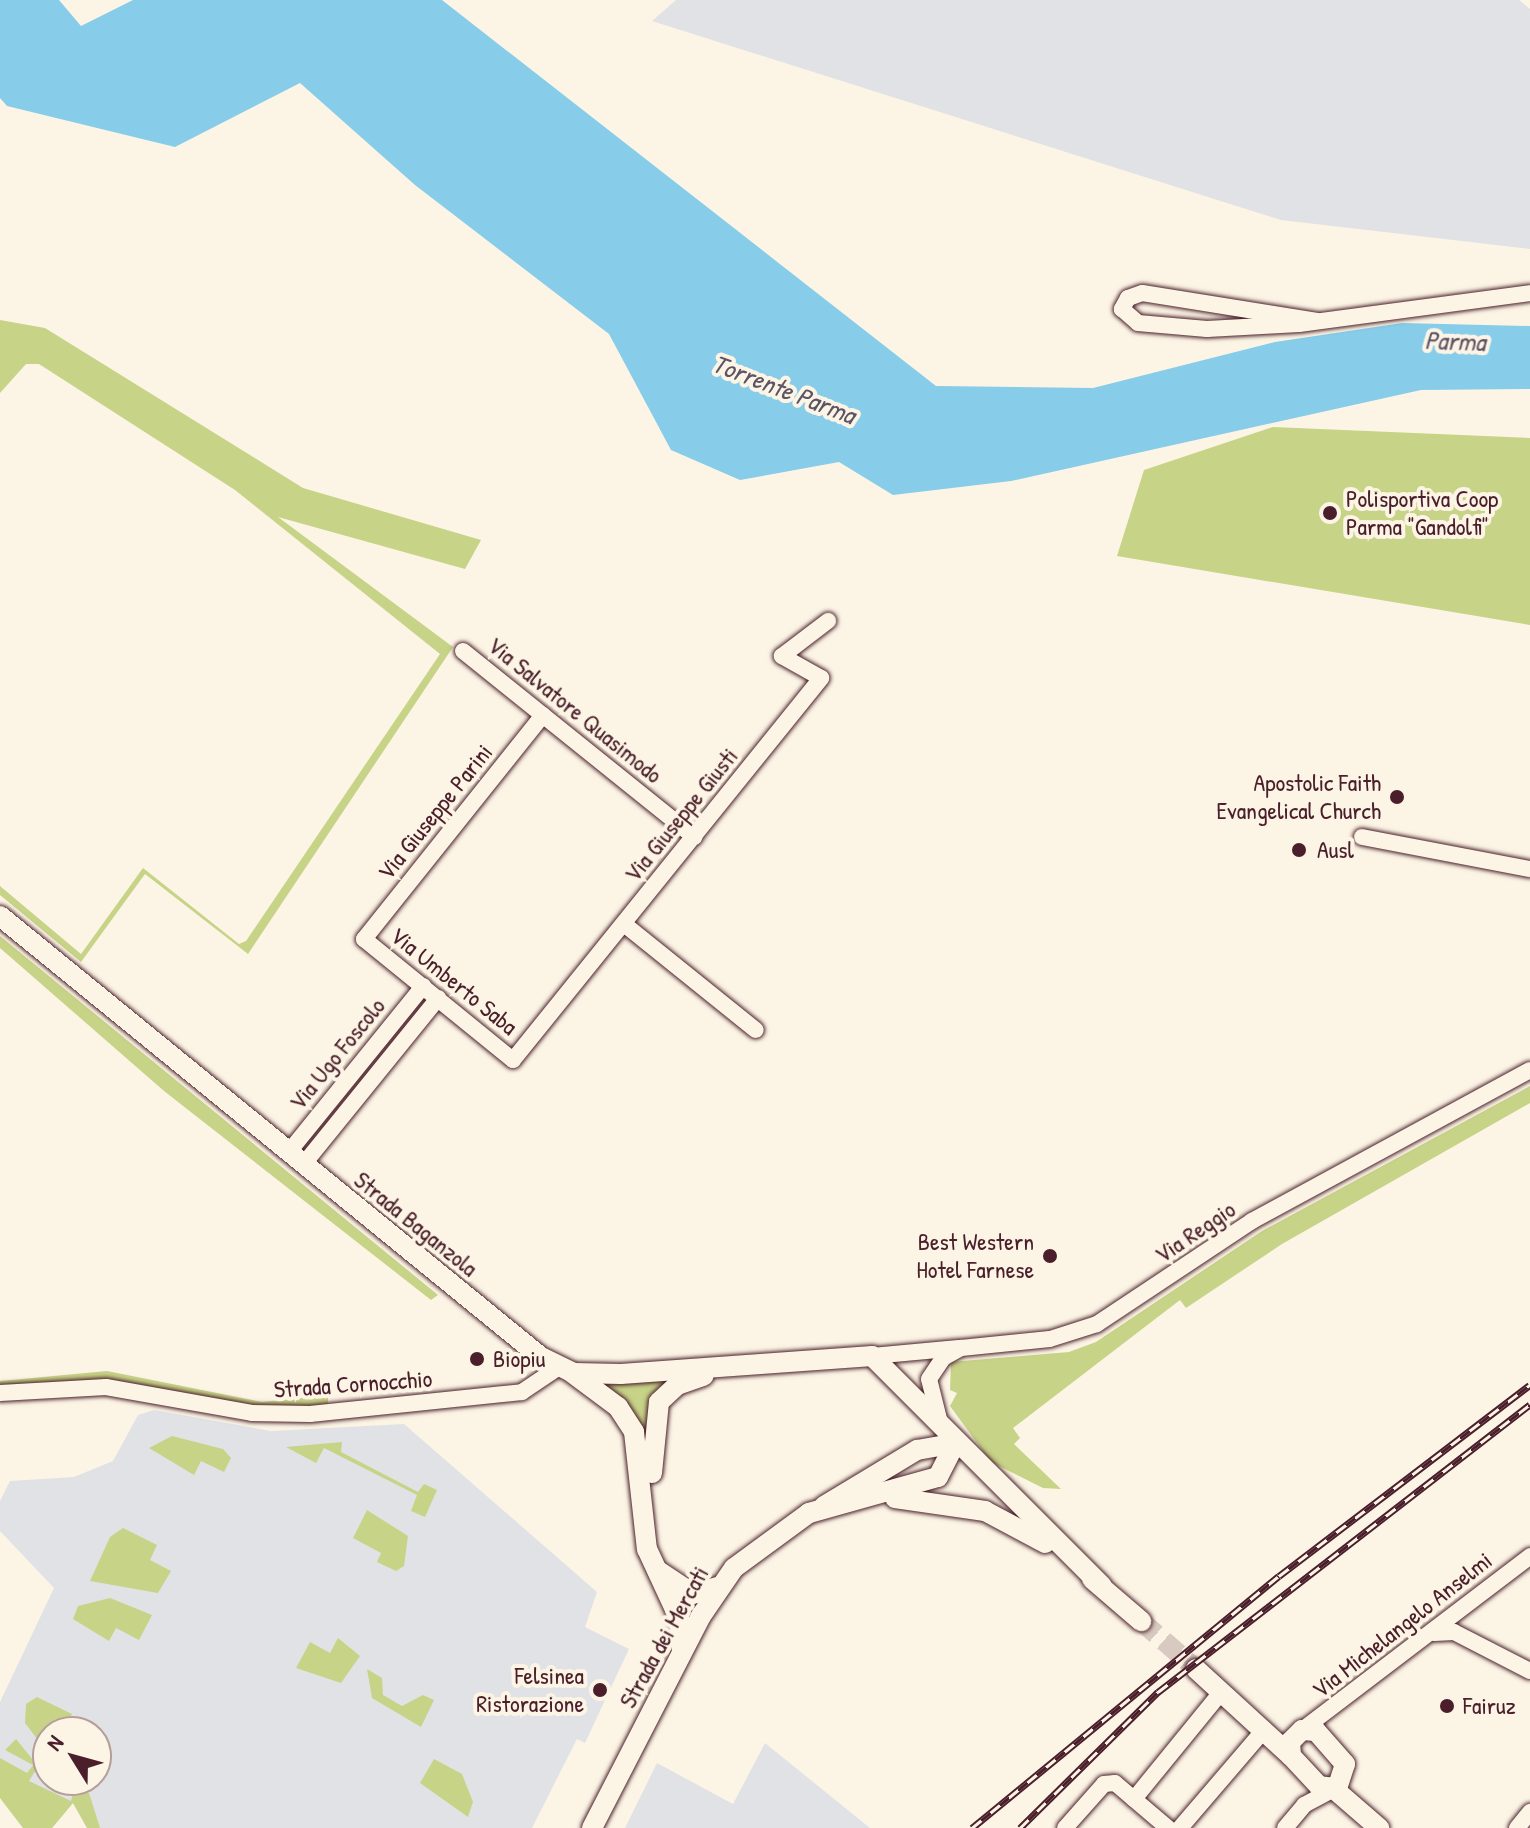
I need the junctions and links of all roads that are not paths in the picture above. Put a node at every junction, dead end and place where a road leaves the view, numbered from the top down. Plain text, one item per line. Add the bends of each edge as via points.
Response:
1 (1530, 293) edge
2 (1317, 321) junction
3 (828, 621) dead end
4 (463, 651) dead end
5 (543, 715) junction
6 (694, 837) junction
7 (1362, 837) dead end
8 (1530, 869) edge
9 (0, 916) edge
10 (624, 924) junction
11 (364, 939) joint
12 (423, 986) junction
13 (438, 998) junction
14 (756, 1030) dead end
15 (513, 1060) joint
16 (1530, 1070) edge
17 (295, 1159) junction
18 (961, 1348) junction
19 (872, 1356) junction
20 (744, 1363) junction
21 (565, 1369) junction
22 (0, 1393) edge
23 (948, 1436) junction
24 (875, 1497) junction
25 (644, 1499) junction
26 (822, 1508) junction
27 (1530, 1556) edge
28 (654, 1567) junction
29 (720, 1585) junction
30 (1102, 1586) junction
31 (1459, 1613) junction
32 (1141, 1621) tunnel mouth
33 (1459, 1634) junction
34 (1428, 1636) junction
35 (679, 1658) junction
36 (1196, 1669) tunnel mouth
37 (1530, 1671) edge
38 (1222, 1691) junction
39 (1346, 1715) dead end
40 (1265, 1729) junction
41 (1302, 1730) junction
42 (1324, 1742) junction
43 (1291, 1756) junction
44 (1311, 1775) junction
45 (1334, 1789) junction
46 (1134, 1799) junction
47 (1302, 1808) junction
48 (1530, 1812) edge
49 (592, 1828) edge
50 (1065, 1828) edge
51 (1168, 1828) edge
52 (1180, 1828) edge
53 (1285, 1828) edge
54 (1379, 1828) edge
55 (1517, 1828) edge

1 - 2 street
2 - 2 street via 1142,293 1128,298 1122,309 1138,323 1198,329
3 - 6 street, Via Giuseppe Giusti via 782,656 821,678
4 - 5 street, Via Salvatore Quasimodo
5 - 6 street, Via Salvatore Quasimodo
5 - 11 street, Via Giuseppe Parini
6 - 10 street, Via Giuseppe Giusti
7 - 8 street
9 - 17 street, Strada Baganzola
10 - 14 street
10 - 15 street, Via Giuseppe Giusti
11 - 12 street, Via Umberto Saba
12 - 13 street, Via Umberto Saba
12 - 17 street, Via Ugo Foscolo
13 - 15 street, Via Umberto Saba
13 - 17 street, Via Ugo Foscolo
16 - 18 street, Via Reggio via 1252,1221 1097,1324 1050,1339
17 - 21 street, Strada Baganzola
18 - 19 street
18 - 23 street via 930,1373
19 - 20 street
19 - 23 street
20 - 21 street
20 - 25 street via 685,1380 664,1395
21 - 22 street, Strada Cornocchio via 516,1393 310,1414 252,1413 106,1387
21 - 25 street, Strada Baganzola via 628,1421 642,1458
23 - 24 street, Strada dei Mercati via 938,1477
23 - 26 street, Strada dei Mercati via 910,1453
23 - 30 street, Strada dei Mercati
24 - 26 street, Strada dei Mercati
24 - 30 street, Strada dei Mercati via 992,1513 1035,1535
25 - 28 street
26 - 29 street, Strada dei Mercati via 766,1539
27 - 31 street, Via Michelangelo Anselmi
28 - 29 street via 693,1594
28 - 35 street via 682,1631
29 - 35 street, Strada dei Mercati
30 - 32 street, Strada dei Mercati
31 - 33 street via 1452,1626
31 - 34 street, Via Michelangelo Anselmi
33 - 34 street
33 - 37 street
34 - 41 street, Via Michelangelo Anselmi
35 - 49 street, Strada dei Mercati
36 - 38 street
38 - 40 street
38 - 46 street
39 - 42 street, Via Michelangelo Anselmi via 1329,1724
40 - 41 street
40 - 43 street
40 - 52 street
41 - 42 street
41 - 43 street via 1290,1742
42 - 45 street via 1347,1770
43 - 44 street
44 - 45 street
44 - 47 street
45 - 47 street
45 - 54 street
46 - 50 street via 1104,1784
46 - 51 street
47 - 53 street
48 - 55 street

